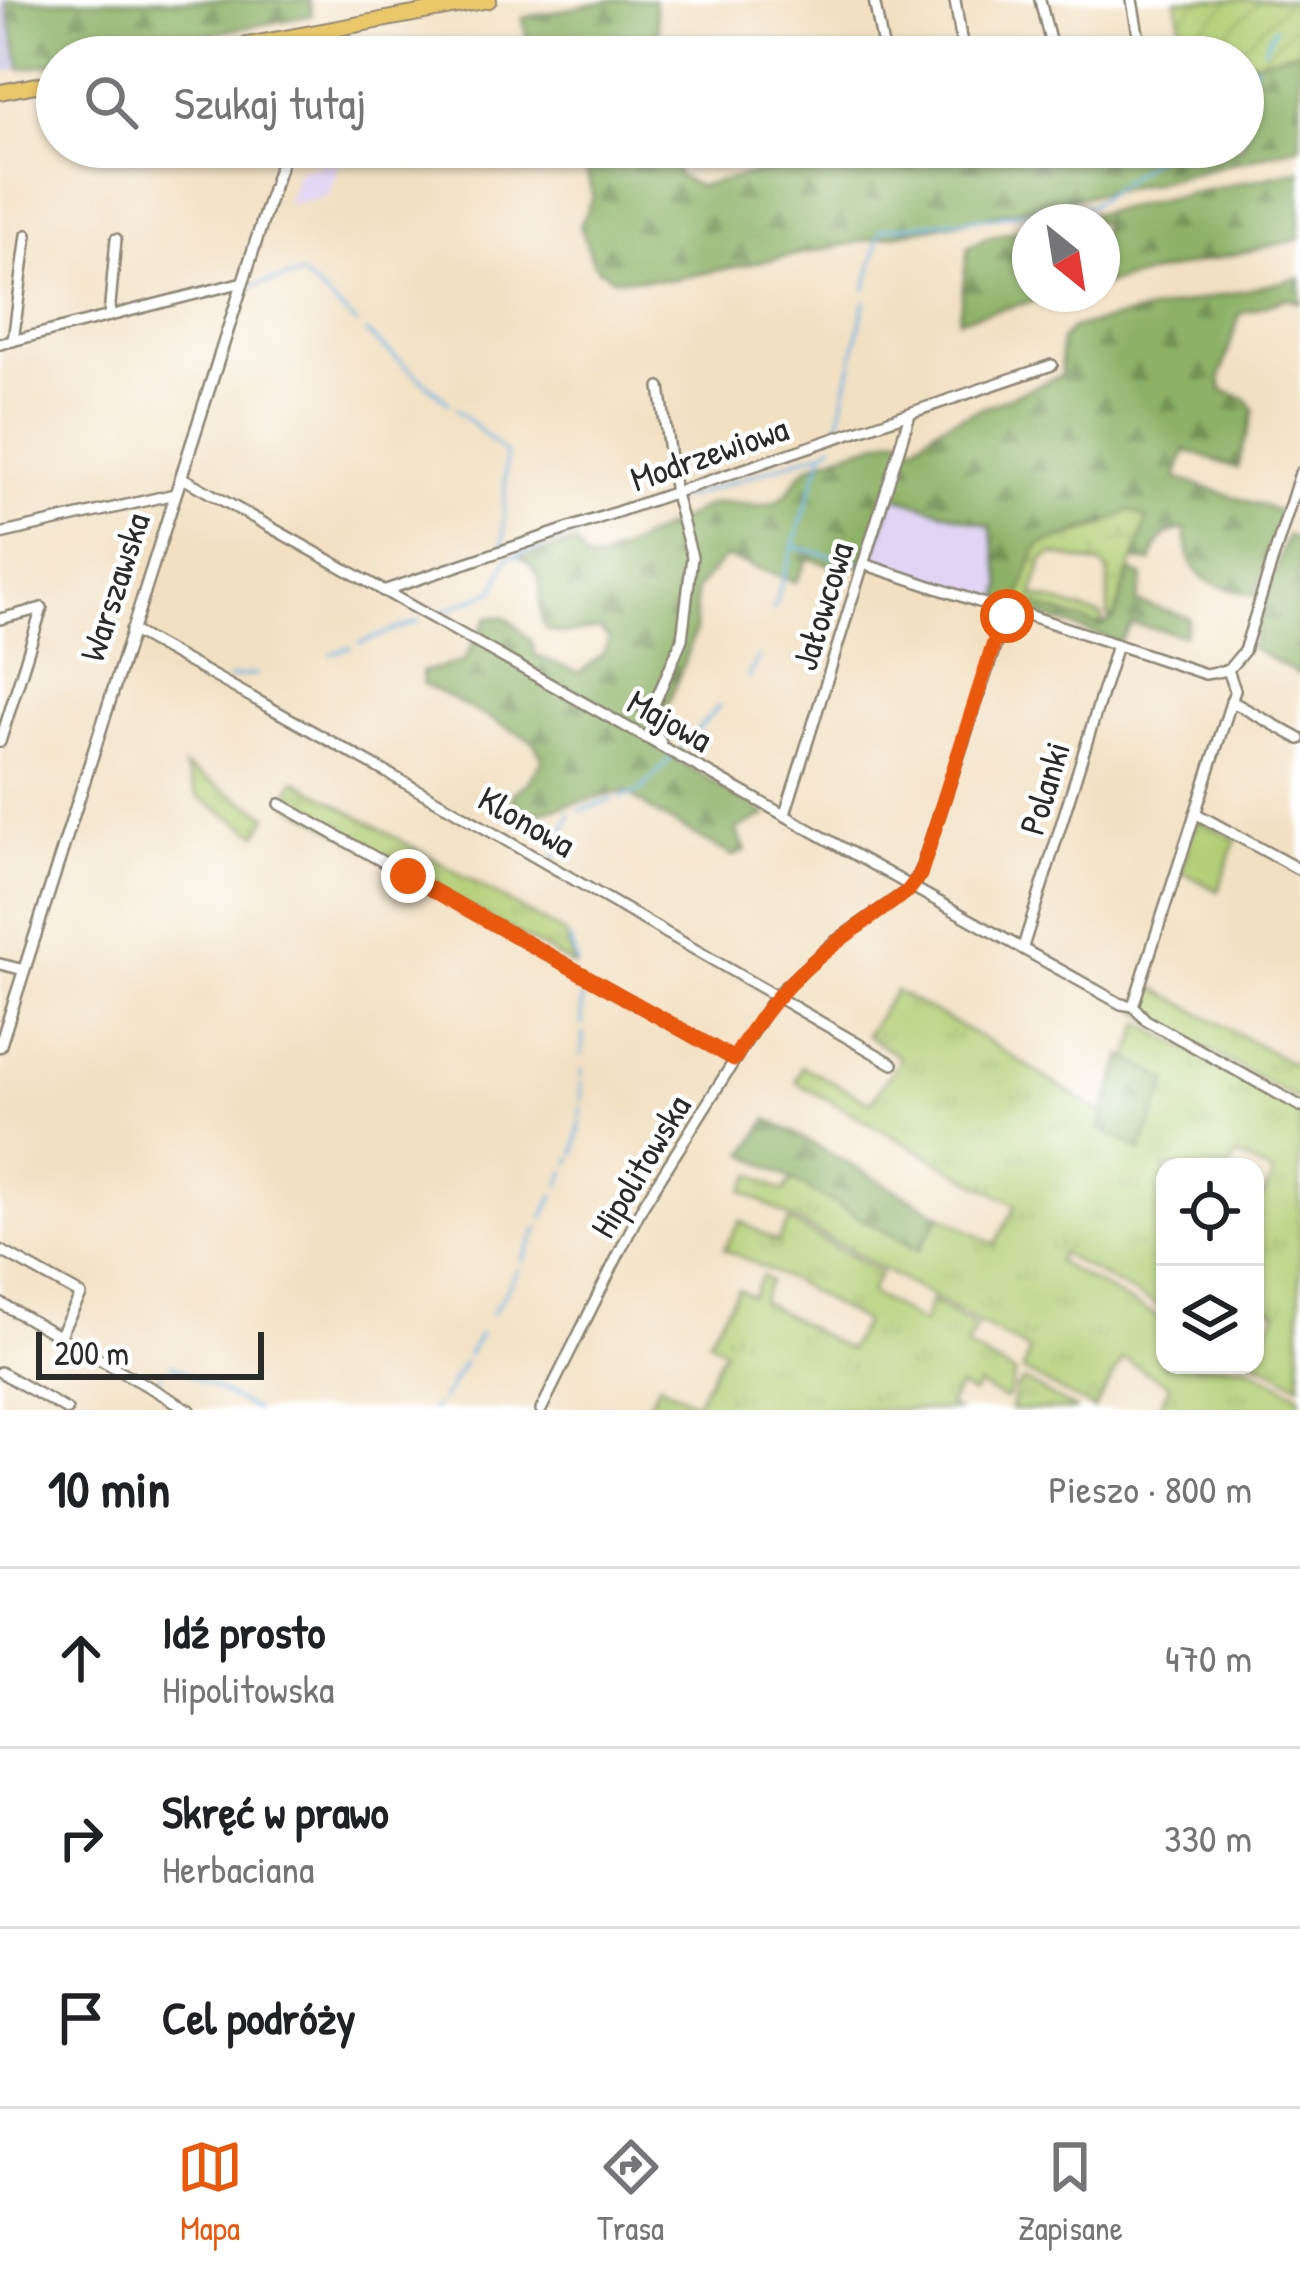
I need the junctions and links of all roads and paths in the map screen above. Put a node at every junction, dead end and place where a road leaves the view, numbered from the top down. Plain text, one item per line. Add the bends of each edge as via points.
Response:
1 (489, 0) edge
2 (874, 0) edge
3 (955, 0) edge
4 (1040, 0) edge
5 (1132, 0) edge
6 (316, 32) junction
7 (295, 36) edge
8 (316, 36) edge
9 (881, 36) edge
10 (961, 36) edge
11 (1049, 36) edge
12 (1138, 36) edge
13 (36, 85) edge
14 (0, 92) edge
15 (279, 168) edge
16 (27, 235) dead end
17 (116, 239) dead end
18 (243, 282) junction
19 (109, 316) junction
20 (13, 341) junction
21 (0, 344) edge
22 (1052, 365) dead end
23 (660, 387) dead end
24 (910, 414) junction
25 (1300, 473) edge
26 (182, 477) junction
27 (175, 494) junction
28 (675, 494) junction
29 (1296, 502) edge
30 (0, 534) edge
31 (864, 564) junction
32 (383, 591) junction
33 (1007, 616) junction
34 (0, 619) edge
35 (131, 630) junction
36 (1117, 645) junction
37 (1228, 670) junction
38 (1231, 701) junction
39 (1300, 739) edge
40 (0, 742) edge
41 (664, 748) junction
42 (280, 804) dead end
43 (1195, 813) junction
44 (785, 814) junction
45 (1300, 870) edge
46 (913, 885) junction
47 (1023, 947) junction
48 (0, 964) edge
49 (24, 970) junction
50 (775, 996) junction
51 (1133, 1006) junction
52 (0, 1046) edge
53 (734, 1059) junction
54 (893, 1064) dead end
55 (1300, 1106) edge
56 (0, 1250) edge
57 (0, 1303) edge
58 (59, 1336) junction
59 (0, 1372) edge
60 (67, 1410) edge
61 (190, 1410) edge
62 (541, 1410) edge

1 - 6 main road
2 - 9 street
3 - 10 street
4 - 11 street
5 - 12 street
6 - 7 main road
6 - 8 street
13 - 14 main road
15 - 18 street, Warszawska
16 - 20 street
17 - 19 street
18 - 19 street
18 - 26 street, Warszawska
19 - 20 street
20 - 21 street
22 - 24 street, Modrzewiowa
23 - 28 street
24 - 28 street, Modrzewiowa
24 - 31 street, Jałowcowa
25 - 29 street
26 - 27 street, Warszawska
26 - 32 street, Majowa
27 - 30 street
27 - 35 street, Warszawska
28 - 32 street, Modrzewiowa
28 - 41 street via 692,557 682,639 652,706
29 - 37 street via 1244,651
31 - 33 street
31 - 44 street, Jałowcowa
32 - 41 street, Majowa
33 - 36 street via 1019,612
33 - 46 street
34 - 40 street via 42,608
35 - 49 street, Warszawska
35 - 50 street, Klonowa
36 - 37 street via 1205,674
36 - 47 street, Polanki
37 - 38 street via 1236,687
38 - 39 street
38 - 43 street
41 - 44 street, Majowa
42 - 53 street
43 - 45 street
43 - 51 street
44 - 46 street, Majowa
46 - 47 street, Majowa
46 - 50 street, Hipolitowska
47 - 51 street, Majowa
48 - 49 street
49 - 52 street, Warszawska
50 - 53 street, Hipolitowska
50 - 54 street, Klonowa
51 - 55 street, Majowa
53 - 62 street, Hipolitowska via 642,1207
56 - 58 street via 81,1295
57 - 58 street
58 - 61 street
59 - 60 street

